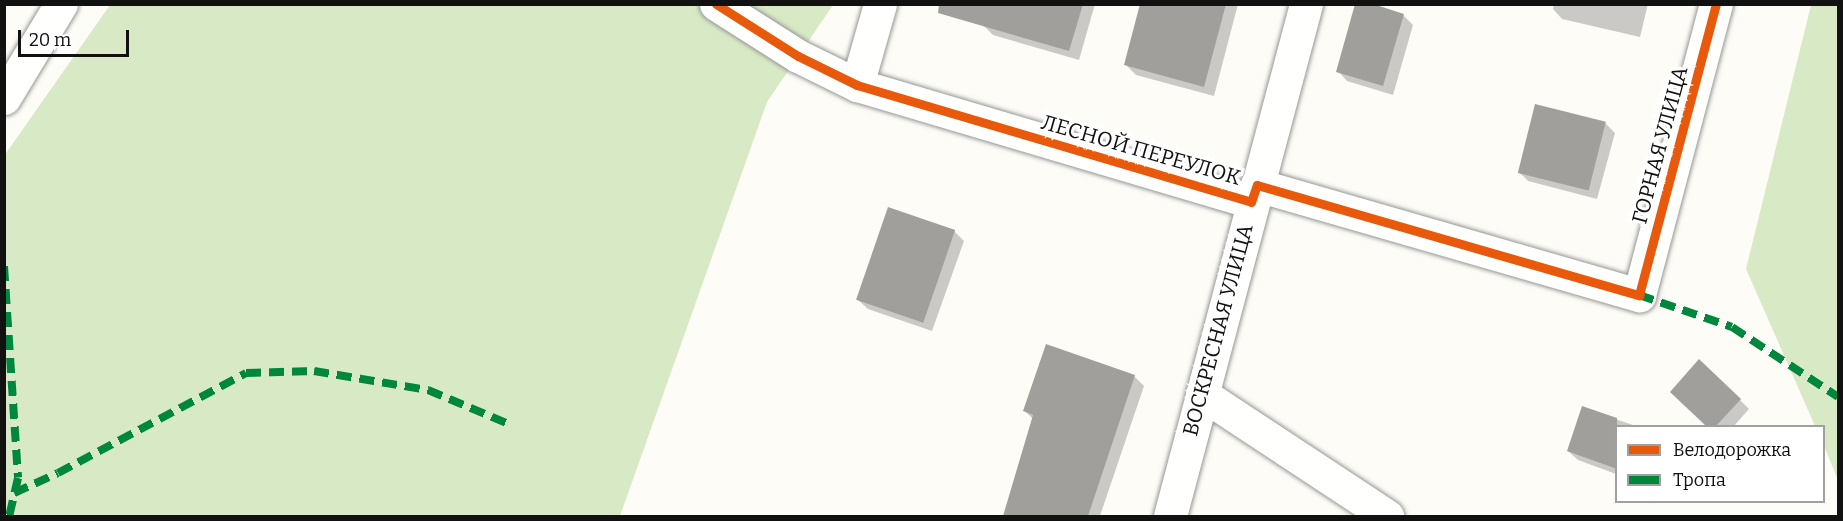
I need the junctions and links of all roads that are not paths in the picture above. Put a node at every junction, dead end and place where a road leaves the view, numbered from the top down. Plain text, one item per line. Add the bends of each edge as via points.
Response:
1 (61, 4) edge
2 (716, 4) edge
3 (880, 4) edge
4 (1306, 4) edge
5 (1716, 4) edge
6 (857, 86) junction
7 (4, 98) edge
8 (1254, 193) junction
9 (1639, 295) joint
10 (1202, 394) junction
11 (1170, 516) edge
12 (1388, 516) edge

1 - 7 street
2 - 6 street, ЛЕСНОЙ ПЕРЕУЛОК via 798,56
3 - 6 street
4 - 8 street, ВОСКРЕСНАЯ УЛИЦА
5 - 9 street, ГОРНАЯ УЛИЦА
6 - 8 street, ЛЕСНОЙ ПЕРЕУЛОК
8 - 9 street, ЛЕСНОЙ ПЕРЕУЛОК
8 - 10 street, ВОСКРЕСНАЯ УЛИЦА
10 - 11 street, ВОСКРЕСНАЯ УЛИЦА
10 - 12 street

